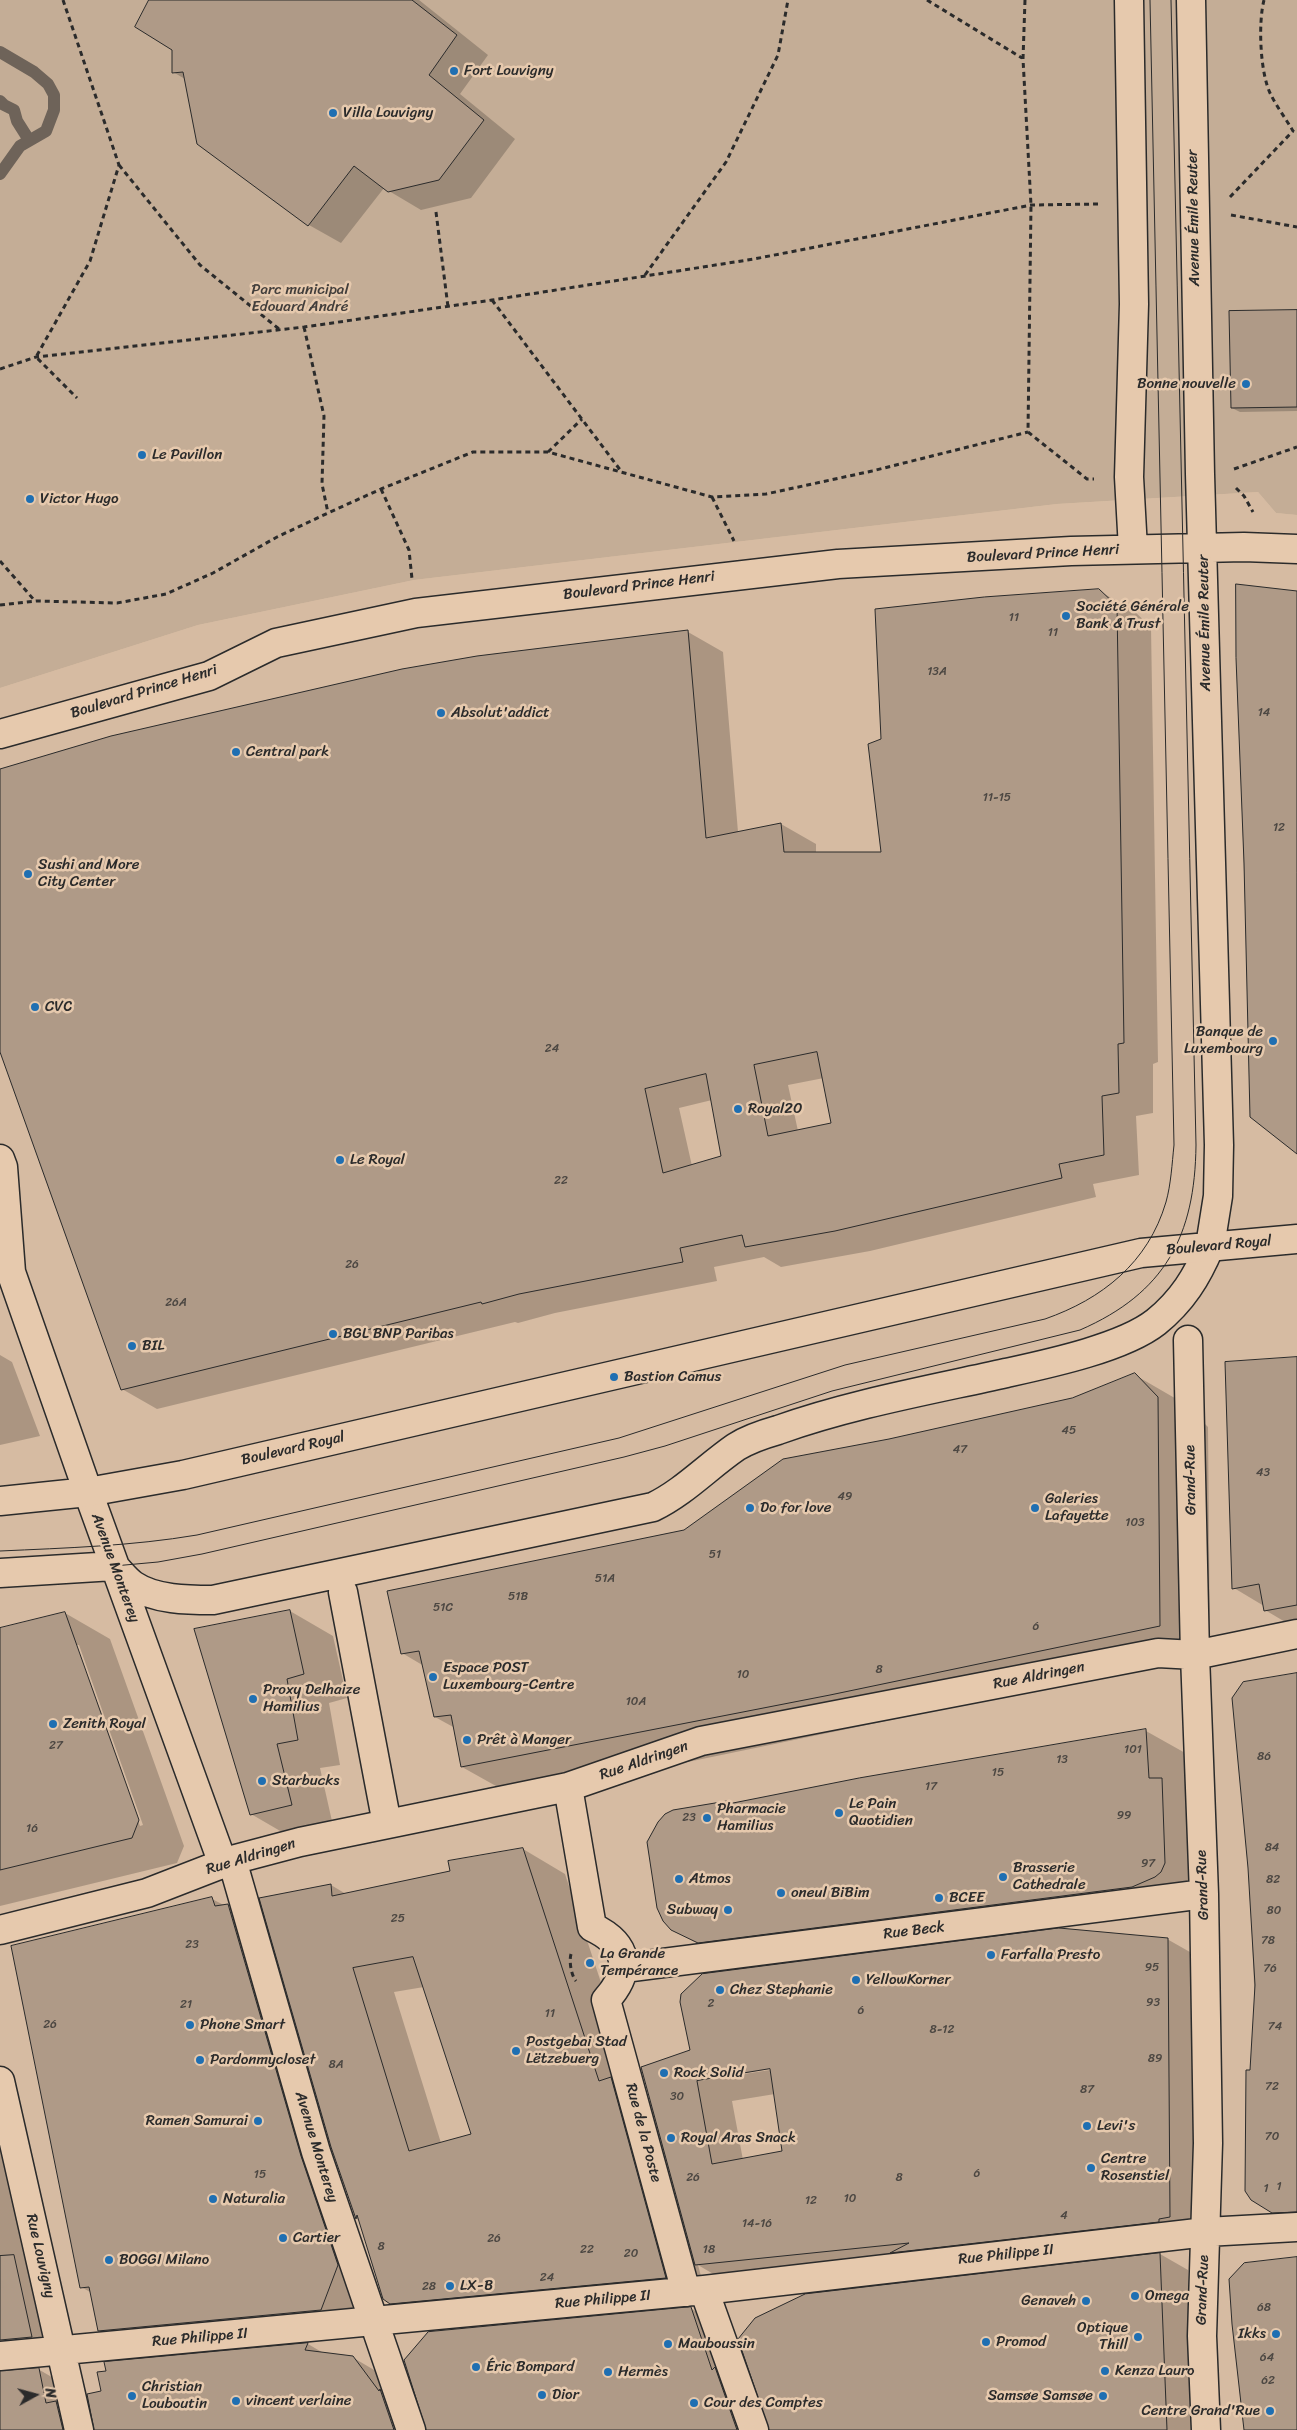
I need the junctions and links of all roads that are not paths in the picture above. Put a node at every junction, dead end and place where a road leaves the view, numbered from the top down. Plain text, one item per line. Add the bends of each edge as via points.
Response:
1 (1129, 0) edge
2 (1191, 0) edge
3 (1203, 548) junction
4 (1297, 549) edge
5 (1133, 550) junction
6 (0, 734) edge
7 (0, 1159) edge
8 (1297, 1239) edge
9 (1210, 1246) junction
10 (5, 1263) edge
11 (1188, 1340) dead end
12 (88, 1492) junction
13 (0, 1501) edge
14 (114, 1566) junction
15 (0, 1573) edge
16 (343, 1592) dead end
17 (1297, 1634) edge
18 (1195, 1655) junction
19 (568, 1787) junction
20 (387, 1824) junction
21 (228, 1862) junction
22 (1204, 1894) junction
23 (0, 1930) edge
24 (624, 1968) junction
25 (0, 2081) edge
26 (1297, 2228) edge
27 (1206, 2232) junction
28 (695, 2291) junction
29 (372, 2322) junction
30 (61, 2351) junction
31 (0, 2356) edge
32 (79, 2430) edge
33 (411, 2430) edge
34 (754, 2430) edge
35 (1206, 2430) edge

1 - 5 street via 1134,304 1129,477
2 - 3 street, Avenue Émile Reuter via 1204,211
3 - 4 street, Boulevard Prince Henri
3 - 5 street, Boulevard Prince Henri
3 - 9 street, Avenue Émile Reuter via 1219,1145 1218,1196
5 - 6 street, Boulevard Prince Henri via 838,564 416,612 276,643 209,676
7 - 10 street, Avenue Monterey via 3,1167
8 - 9 street, Boulevard Royal
9 - 12 street, Boulevard Royal via 1141,1253 183,1475
9 - 14 street, Avenue Émile Reuter via 1197,1276 1178,1302 1154,1323 1126,1338 1059,1361 859,1406 778,1430 737,1446 673,1498 653,1507 213,1600 158,1595 134,1586
10 - 12 street, Avenue Monterey
11 - 18 street, Grand-Rue
12 - 13 street
12 - 14 street, Avenue Monterey
14 - 15 street
14 - 21 street, Avenue Monterey
16 - 20 street
17 - 18 street, Rue Aldringen
18 - 19 street, Rue Aldringen via 1158,1653 701,1741
18 - 22 street, Grand-Rue
19 - 20 street, Rue Aldringen
19 - 24 street via 592,1927 609,1935 620,1949
20 - 21 street, Rue Aldringen
21 - 23 street, Rue Aldringen via 147,1893
21 - 29 street, Avenue Monterey via 316,2152
22 - 24 street, Rue Beck
22 - 27 street, Grand-Rue via 1208,2143
24 - 28 street, Rue de la Poste via 618,1986 606,2000
25 - 30 street, Rue Louvigny
26 - 27 street, Rue Philippe II
27 - 28 street, Rue Philippe II
27 - 35 street, Grand-Rue via 1202,2336
28 - 29 street, Rue Philippe II
28 - 34 street, Rue de la Poste
29 - 30 street, Rue Philippe II
29 - 33 street, Avenue Monterey
30 - 31 street, Rue Philippe II
30 - 32 street, Rue Louvigny

